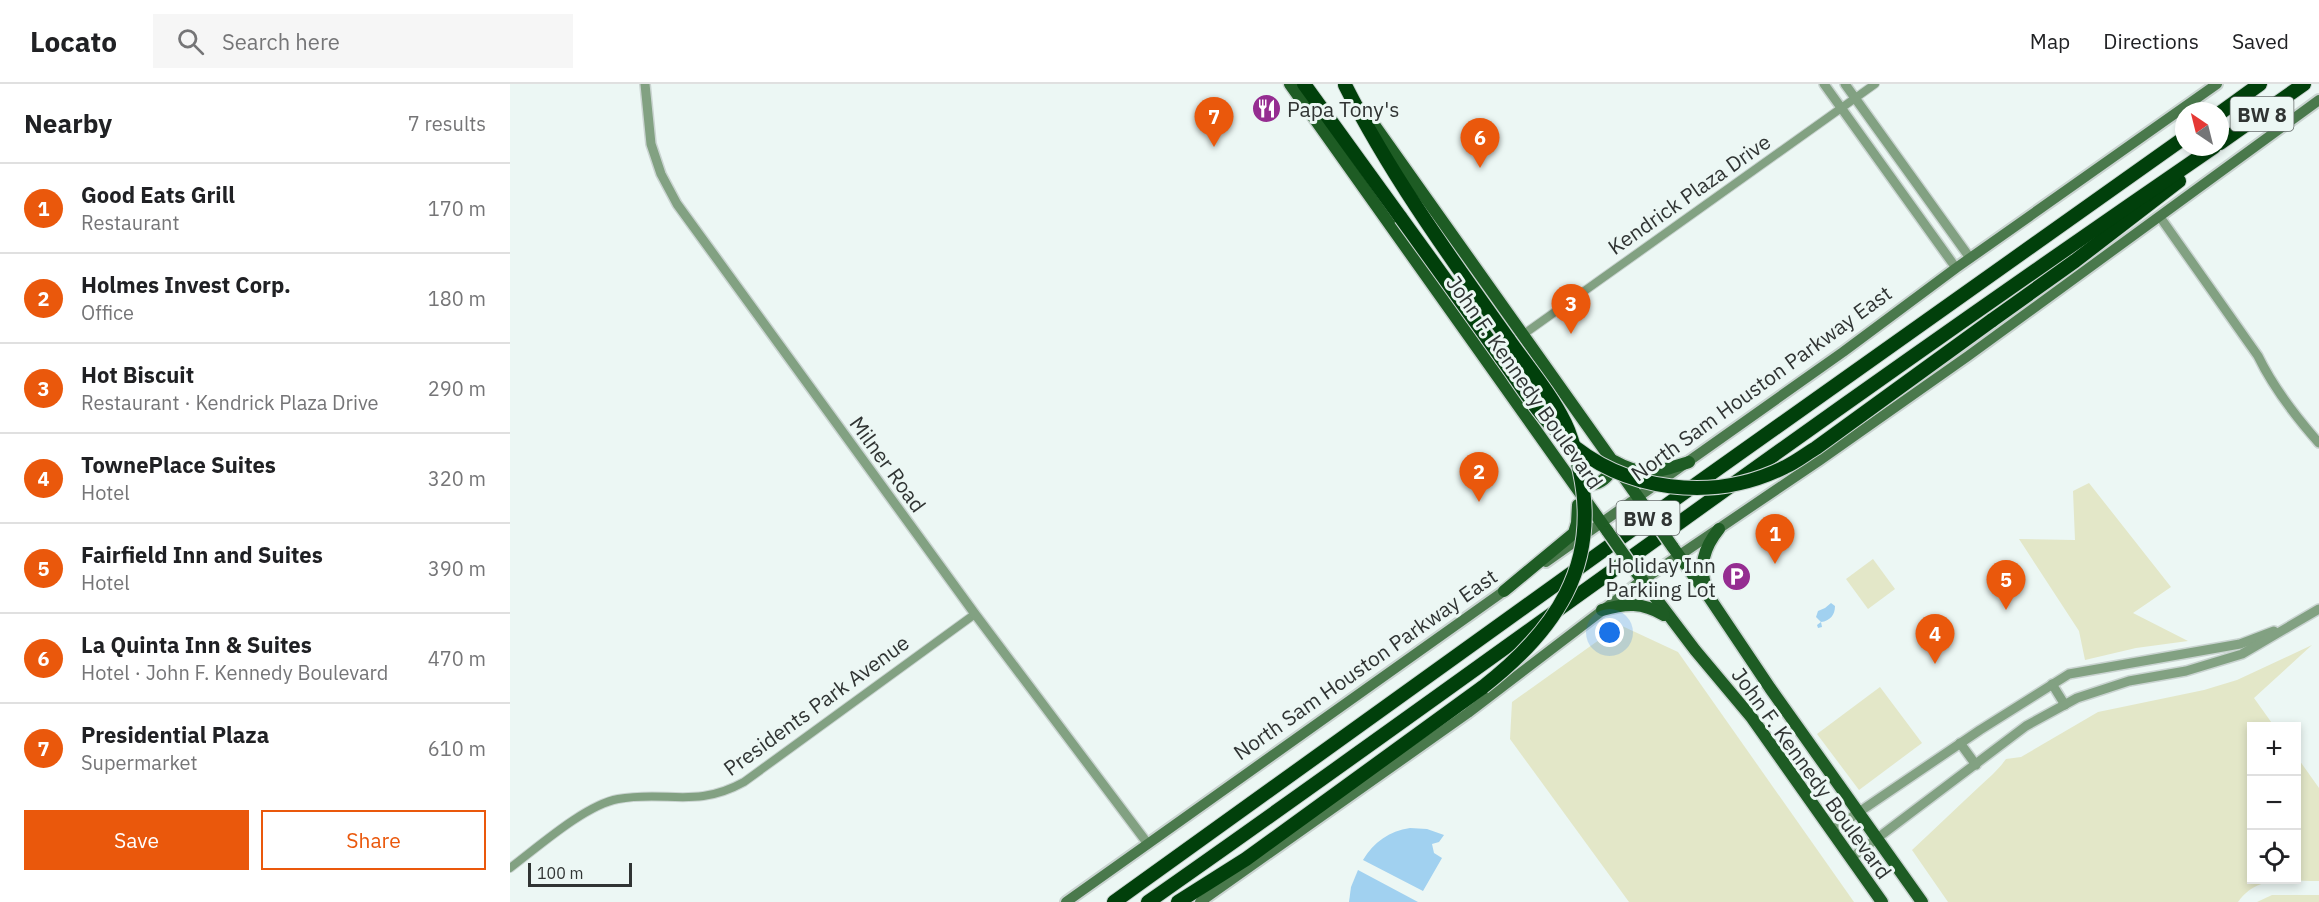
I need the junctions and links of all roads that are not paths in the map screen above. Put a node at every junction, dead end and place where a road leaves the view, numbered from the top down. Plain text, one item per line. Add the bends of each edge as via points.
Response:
1 (645, 84) edge
2 (1290, 84) edge
3 (1304, 84) edge
4 (1824, 84) edge
5 (1845, 84) edge
6 (1875, 84) edge
7 (2217, 84) edge
8 (2260, 84) edge
9 (2304, 84) edge
10 (1345, 85) edge
11 (1855, 99) junction
12 (2319, 100) edge
13 (2229, 106) edge
14 (1841, 108) junction
15 (2229, 138) edge
16 (2175, 144) edge
17 (2201, 156) edge
18 (2207, 156) edge
19 (2160, 217) junction
20 (1970, 258) junction
21 (1956, 268) junction
22 (1524, 334) junction
23 (1533, 426) junction
24 (2319, 443) edge
25 (1610, 459) junction
26 (1689, 462) junction
27 (1574, 483) junction
28 (1642, 503) junction
29 (1605, 528) junction
30 (1719, 529) junction
31 (1681, 557) junction
32 (1639, 577) junction
33 (1504, 591) junction
34 (1709, 597) junction
35 (2319, 609) edge
36 (1602, 610) junction
37 (975, 614) junction
38 (1670, 618) junction
39 (2291, 626) junction
40 (2052, 684) junction
41 (2065, 705) junction
42 (1960, 743) junction
43 (1976, 765) junction
44 (1858, 812) junction
45 (1831, 831) junction
46 (1877, 839) junction
47 (1148, 844) junction
48 (1851, 858) junction
49 (510, 868) edge
50 (1066, 902) edge
51 (1114, 902) edge
52 (1148, 902) edge
53 (1178, 902) edge
54 (1200, 902) edge
55 (1882, 902) edge
56 (1922, 902) edge

1 - 37 street, Milner Road via 651,144 677,204
2 - 23 main road, John F. Kennedy Boulevard
3 - 18 highway, bridge via 1562,437 1594,461 1660,485 1712,488 1745,482 1786,467 2160,197
4 - 14 street
5 - 11 street
6 - 11 street, Kendrick Plaza Drive
7 - 20 main road, North Sam Houston Parkway East
8 - 13 highway, BW 8
9 - 15 highway, BW 8
10 - 22 main road, John F. Kennedy Boulevard
10 - 53 highway, bridge via 1370,135 1416,208 1552,401 1570,435 1584,490 1585,530 1569,588 1551,621 1523,653 1483,687 1246,859
11 - 14 street, Kendrick Plaza Drive
11 - 20 street
12 - 19 main road
14 - 21 street
14 - 22 street, Kendrick Plaza Drive
16 - 51 highway, North Sam Houston Parkway East / BW 8
17 - 52 highway, BW 8
19 - 24 street
19 - 30 main road
20 - 21 main road, North Sam Houston Parkway East
21 - 26 main road, North Sam Houston Parkway East
22 - 25 main road, John F. Kennedy Boulevard
23 - 25 main road via 1583,484 1593,485 1608,476
23 - 27 main road, John F. Kennedy Boulevard
25 - 26 main road via 1654,474
25 - 28 main road, John F. Kennedy Boulevard
26 - 28 main road, North Sam Houston Parkway East
27 - 29 main road, John F. Kennedy Boulevard
27 - 33 main road via 1579,509 1574,533
28 - 29 main road, North Sam Houston Parkway East
28 - 31 main road, John F. Kennedy Boulevard, bridge
29 - 32 main road, John F. Kennedy Boulevard, bridge
29 - 33 main road, North Sam Houston Parkway East
30 - 31 main road
30 - 34 main road via 1702,563 1701,575
31 - 32 main road
31 - 34 main road, John F. Kennedy Boulevard
32 - 36 main road
32 - 38 main road, John F. Kennedy Boulevard
33 - 47 main road, North Sam Houston Parkway East
34 - 44 main road, John F. Kennedy Boulevard
35 - 39 street
36 - 38 main road via 1624,604 1641,605
36 - 54 main road via 1468,713
37 - 47 street, Milner Road
37 - 49 street, Presidents Park Avenue via 728,791 707,797 617,799 579,818
38 - 45 main road, John F. Kennedy Boulevard via 1752,718
39 - 40 street via 2240,644 2069,674
39 - 41 street via 2242,654 2186,671 2129,681
40 - 41 street
40 - 42 street
41 - 43 street via 2026,726
42 - 43 street
42 - 44 street
43 - 46 street
44 - 45 street
44 - 46 main road, John F. Kennedy Boulevard
45 - 48 main road, John F. Kennedy Boulevard
46 - 48 street
46 - 56 main road, John F. Kennedy Boulevard
47 - 50 main road, North Sam Houston Parkway East
48 - 55 main road, John F. Kennedy Boulevard

